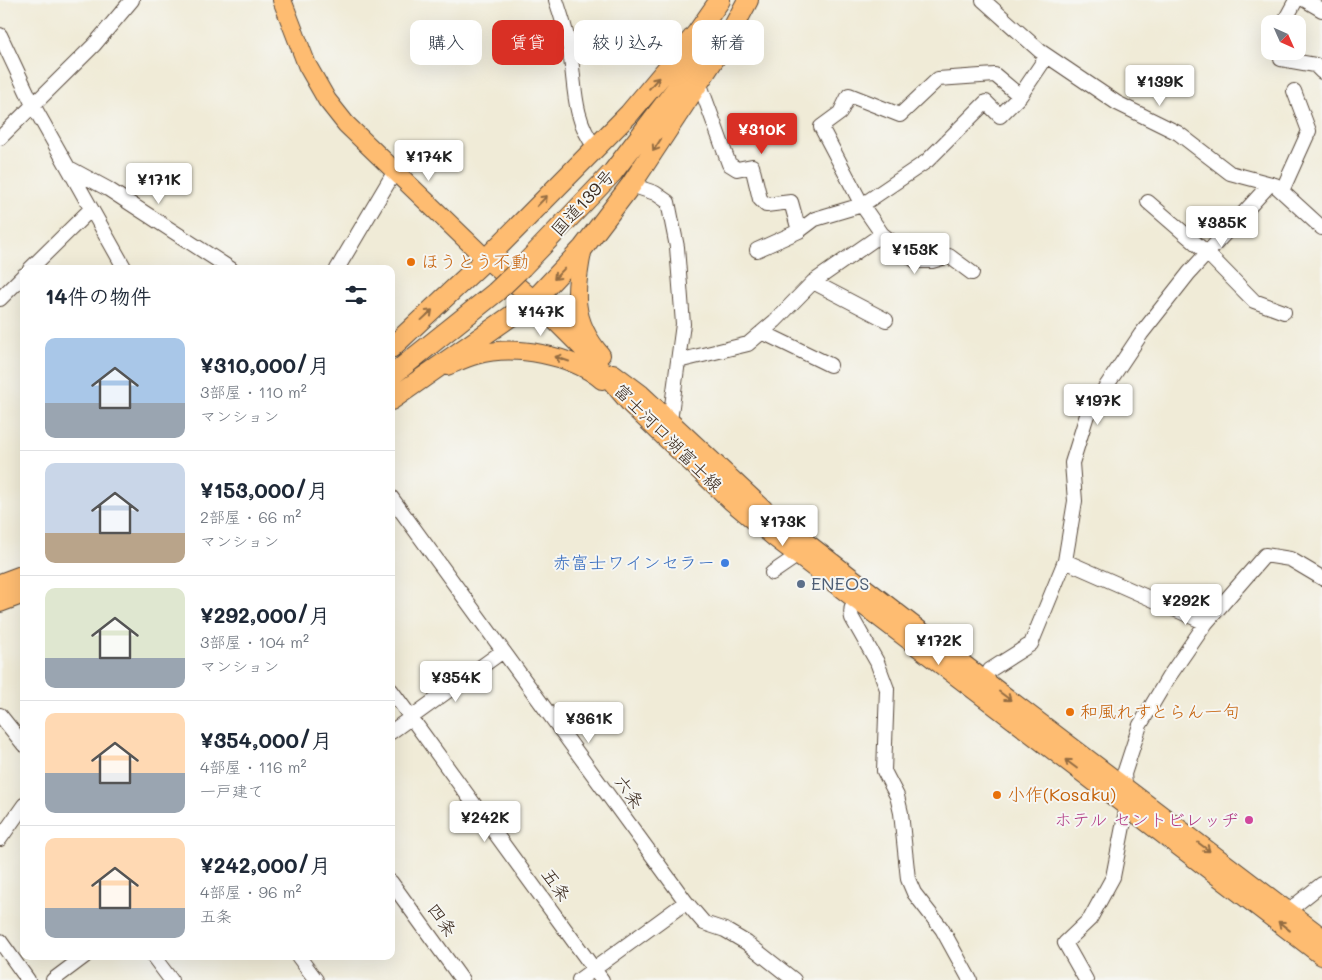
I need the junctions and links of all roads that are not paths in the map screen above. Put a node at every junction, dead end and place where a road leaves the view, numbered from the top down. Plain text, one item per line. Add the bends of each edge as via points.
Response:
1 (132, 0) edge
2 (282, 0) edge
3 (556, 0) edge
4 (720, 0) edge
5 (744, 0) edge
6 (748, 0) edge
7 (983, 0) edge
8 (1296, 0) edge
9 (1305, 0) edge
10 (1322, 10) edge
11 (1288, 15) edge
12 (0, 35) edge
13 (1047, 56) junction
14 (1287, 60) edge
15 (1322, 72) edge
16 (699, 82) junction
17 (1294, 91) dead end
18 (1020, 96) junction
19 (33, 105) junction
20 (0, 138) edge
21 (594, 147) junction
22 (71, 169) junction
23 (395, 171) junction
24 (1270, 184) junction
25 (631, 185) junction
26 (1282, 191) junction
27 (1148, 202) dead end
28 (862, 205) junction
29 (91, 209) junction
30 (1322, 228) edge
31 (799, 231) junction
32 (882, 234) junction
33 (583, 248) junction
34 (757, 250) dead end
35 (1207, 253) junction
36 (486, 259) junction
37 (34, 265) edge
38 (123, 265) edge
39 (225, 265) edge
40 (339, 265) edge
41 (972, 273) dead end
42 (20, 279) edge
43 (813, 282) junction
44 (0, 299) edge
45 (534, 300) junction
46 (1284, 312) dead end
47 (886, 320) dead end
48 (762, 332) junction
49 (395, 344) edge
50 (678, 361) junction
51 (830, 365) dead end
52 (434, 371) junction
53 (395, 373) edge
54 (395, 397) edge
55 (636, 399) junction
56 (665, 427) junction
57 (395, 502) edge
58 (804, 551) junction
59 (1065, 562) junction
60 (772, 573) dead end
61 (20, 576) edge
62 (1322, 578) edge
63 (0, 584) edge
64 (861, 593) junction
65 (20, 595) edge
66 (0, 602) edge
67 (1206, 624) junction
68 (503, 651) junction
69 (984, 680) junction
70 (395, 695) edge
71 (0, 716) edge
72 (411, 717) junction
73 (395, 729) edge
74 (20, 740) edge
75 (1126, 789) junction
76 (1127, 806) junction
77 (20, 811) edge
78 (0, 839) edge
79 (1322, 884) edge
80 (395, 888) edge
81 (686, 902) junction
82 (1288, 911) junction
83 (1322, 938) edge
84 (0, 941) edge
85 (1322, 956) edge
86 (80, 960) edge
87 (156, 960) edge
88 (301, 960) edge
89 (598, 975) edge
90 (28, 980) edge
91 (52, 980) edge
92 (171, 980) edge
93 (316, 980) edge
94 (462, 980) edge
95 (579, 980) edge
96 (794, 980) edge
97 (970, 980) edge
98 (1086, 980) edge

1 - 19 street via 94,45
2 - 23 main road, 富士河口湖富士線 via 307,65 327,100 346,124
3 - 21 street via 569,45 578,116
21 -> 4 highway, 国道139号 via 629,114 697,33
5 - 53 highway, 国道139号, bridge via 613,172 496,292
6 - 16 highway
7 - 13 street
8 - 11 street
9 - 10 street
12 - 19 street
13 - 18 street
13 - 24 street via 1117,103 1178,133 1230,173
14 - 15 street via 1315,65
16 -> 25 highway
16 - 31 street via 729,164 737,170 752,166 760,199 766,205 791,202
17 - 26 street via 1309,131
18 - 28 street via 1000,116 986,102 927,160
18 - 28 street via 995,75 938,79 900,115 849,95 840,113 821,127
19 - 20 street
19 - 22 street
36 -> 21 highway, 国道139号
22 - 29 street
22 - 39 street via 108,189
23 - 36 main road, 富士河口湖富士線
23 - 40 street
24 - 26 street
24 - 35 street
25 - 33 highway
25 - 50 street via 655,193 670,207 677,247 683,324
26 - 30 street
27 - 35 street
28 - 31 street via 815,219
28 - 32 street
29 - 37 street
29 - 38 street
31 - 34 street
32 - 41 street via 916,261 949,256
32 - 43 street
33 -> 45 highway
33 - 55 main road via 575,285 578,317 593,346
35 - 46 street via 1254,301
35 - 59 street via 1141,334 1087,415 1072,463 1075,501
36 - 45 main road, 富士河口湖富士線
49 -> 36 highway, 国道139号
42 - 44 street
43 - 47 street
43 - 48 street
45 - 52 highway
45 - 55 main road, 富士河口湖富士線
48 - 50 street via 748,344
48 - 51 street
50 - 56 street
52 - 54 highway
55 -> 52 main road via 588,370 549,354 515,351 478,354
55 - 56 main road, 富士河口湖富士線
56 - 58 main road, 富士河口湖富士線 via 737,506
57 - 68 street, 六条
58 - 60 street
58 - 64 main road, 富士河口湖富士線
59 - 67 street
59 - 69 street via 1031,644 990,670
61 - 63 highway
62 - 67 street via 1290,559 1265,555
64 - 69 main road, 富士河口湖富士線
76 -> 64 main road, 富士河口湖富士線
64 - 97 street via 850,611 877,662 887,689 884,771 897,796 901,813 908,879 914,893 942,929
65 - 66 highway
67 - 75 street via 1140,725 1124,774
68 - 72 street
68 - 81 street, 六条
69 -> 75 main road, 富士河口湖富士線
70 - 72 street, 五条
71 - 74 street
72 - 73 street
72 - 89 street, 五条
75 - 76 street
75 -> 82 main road, 富士河口湖富士線
85 -> 76 main road, 富士河口湖富士線
76 - 98 street via 1113,876 1090,919 1065,943
77 - 78 street
79 - 82 street
80 - 94 street, 四条
81 - 89 street
81 - 96 street, 六条 via 704,923 725,930 747,943
82 - 83 main road, 富士河口湖富士線
84 - 90 street
86 - 91 street
87 - 92 street
88 - 93 street
89 - 95 street

